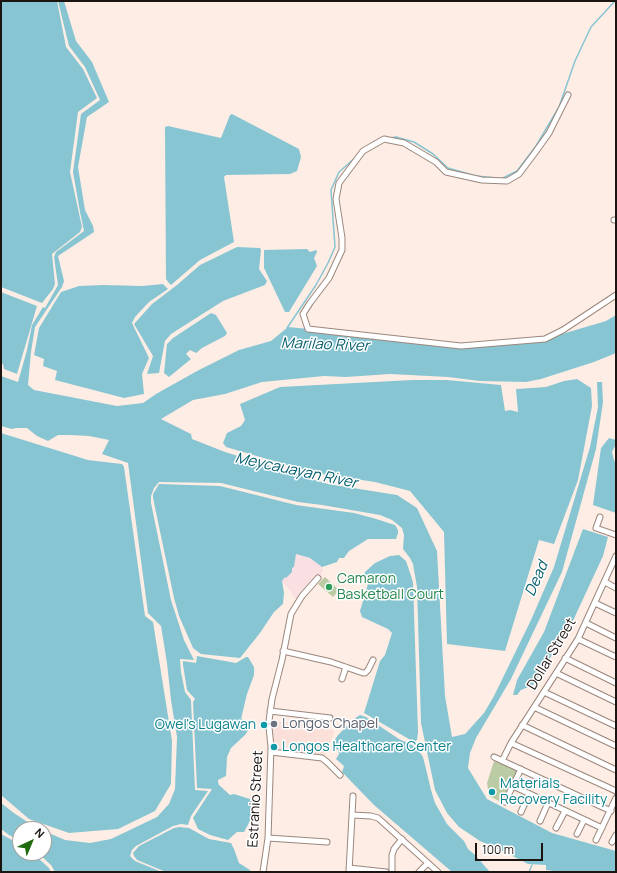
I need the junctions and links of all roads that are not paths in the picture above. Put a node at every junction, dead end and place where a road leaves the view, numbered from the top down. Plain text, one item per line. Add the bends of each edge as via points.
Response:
1 (568, 95) dead end
2 (616, 295) edge
3 (600, 517) dead end
4 (616, 535) edge
5 (615, 560) edge
6 (318, 578) dead end
7 (605, 582) junction
8 (616, 588) edge
9 (595, 603) junction
10 (616, 613) edge
11 (586, 622) junction
12 (578, 638) junction
13 (616, 638) edge
14 (284, 651) junction
15 (616, 657) edge
16 (565, 658) junction
17 (373, 660) dead end
18 (346, 667) junction
19 (556, 674) junction
20 (342, 679) dead end
21 (616, 683) edge
22 (544, 692) junction
23 (616, 702) edge
24 (534, 707) junction
25 (270, 711) junction
26 (330, 718) dead end
27 (522, 725) junction
28 (616, 726) edge
29 (511, 743) junction
30 (616, 746) edge
31 (271, 752) junction
32 (494, 757) dead end
33 (502, 761) junction
34 (521, 769) junction
35 (616, 770) edge
36 (340, 775) dead end
37 (513, 786) junction
38 (616, 791) edge
39 (529, 794) junction
40 (353, 796) dead end
41 (616, 798) edge
42 (505, 802) dead end
43 (548, 803) junction
44 (565, 811) junction
45 (611, 811) junction
46 (520, 812) dead end
47 (352, 815) junction
48 (584, 820) junction
49 (540, 821) dead end
50 (556, 828) dead end
51 (602, 828) junction
52 (577, 834) dead end
53 (616, 835) edge
54 (268, 838) junction
55 (402, 839) junction
56 (596, 840) dead end
57 (327, 842) dead end
58 (612, 842) dead end
59 (428, 863) junction
60 (349, 870) edge
61 (264, 872) edge
62 (386, 872) edge
63 (392, 872) edge
64 (419, 872) edge
65 (438, 872) edge

1 - 2 street via 549,133 519,174 507,181 482,180 446,172 436,162 404,143 384,140 363,151 338,183 336,199 342,250 329,278 303,314 308,329 461,346 545,339
3 - 4 street via 596,528
5 - 7 street, Dollar Street
6 - 14 street, Estranio Street via 290,614
7 - 8 street
7 - 9 street, Dollar Street
9 - 10 street
9 - 11 street, Dollar Street
11 - 12 street, Dollar Street
11 - 13 street
12 - 15 street
12 - 16 street, Dollar Street
14 - 18 street
14 - 25 street, Estranio Street
16 - 19 street, Dollar Street
16 - 21 street
17 - 18 street via 365,673
18 - 20 street
19 - 22 street, Dollar Street
19 - 23 street
22 - 24 street, Dollar Street
22 - 28 street
24 - 27 street, Dollar Street
24 - 30 street
25 - 26 street
25 - 31 street, Estranio Street
27 - 29 street, Dollar Street
27 - 35 street
29 - 33 street, Dollar Street
29 - 38 street
31 - 36 street via 322,758
31 - 54 street, Estranio Street
32 - 33 street
33 - 34 street
34 - 37 street
34 - 45 street
37 - 39 street
37 - 42 street
39 - 43 street
39 - 46 street
40 - 47 street
41 - 45 street
43 - 44 street
43 - 49 street
44 - 48 street
44 - 50 street
45 - 51 street
47 - 55 street via 378,818
47 - 60 street
48 - 51 street
48 - 52 street
51 - 56 street
53 - 58 street
54 - 57 street
54 - 61 street, Estranio Street
55 - 59 street
55 - 63 street via 392,855
59 - 64 street
59 - 65 street
60 - 62 street

